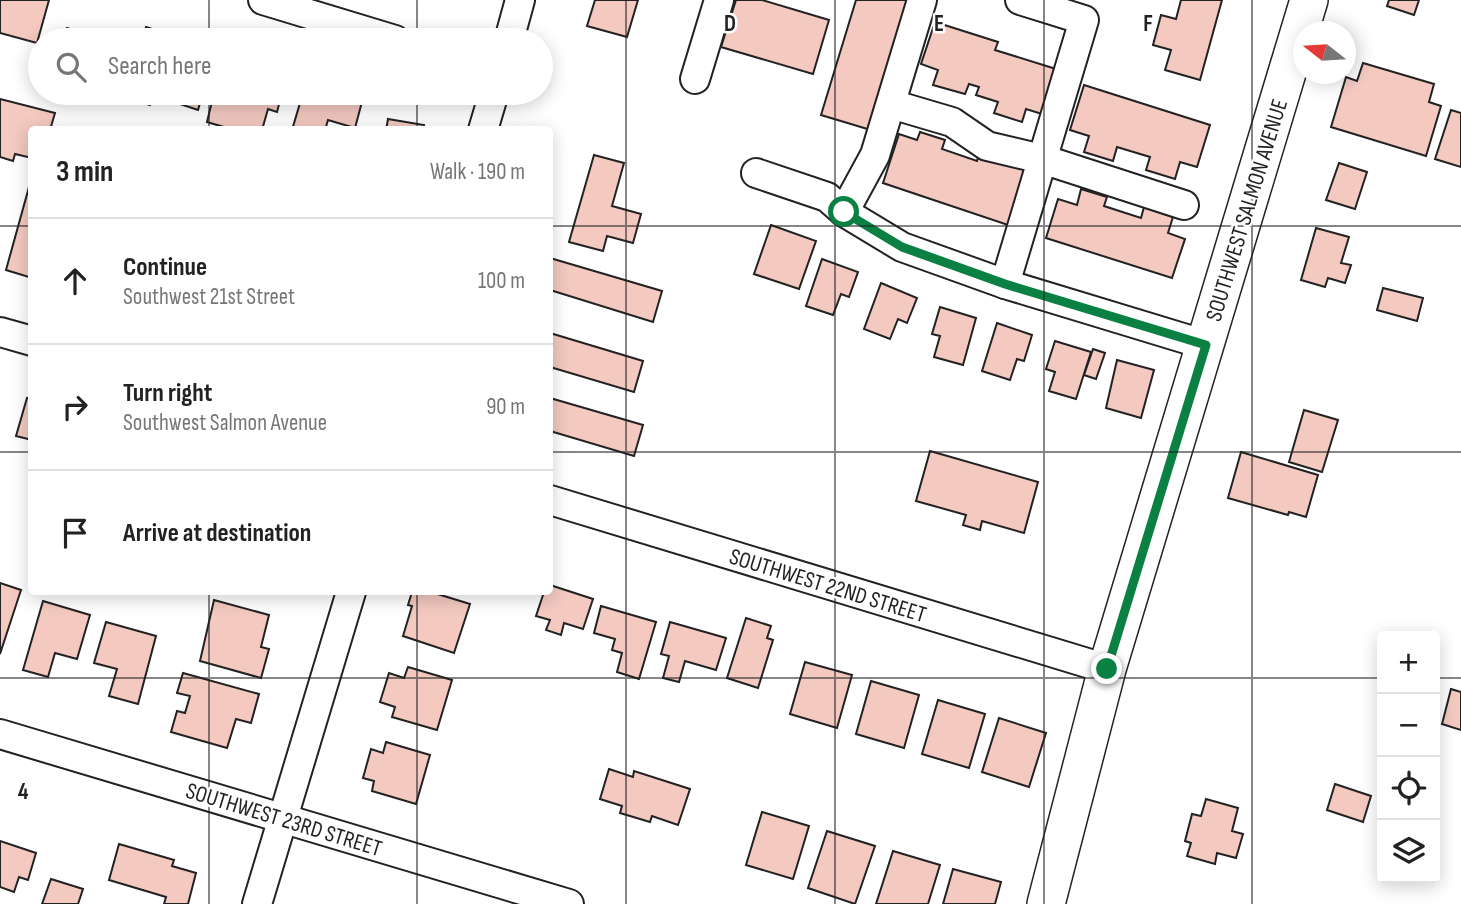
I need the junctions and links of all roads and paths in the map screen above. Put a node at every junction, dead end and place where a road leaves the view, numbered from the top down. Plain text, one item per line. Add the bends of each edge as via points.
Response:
1 (263, 0) edge
2 (520, 0) edge
3 (719, 0) edge
4 (922, 0) edge
5 (1020, 0) edge
6 (1309, 0) edge
7 (355, 28) edge
8 (512, 28) edge
9 (695, 79) dead end
10 (891, 104) junction
11 (490, 105) edge
12 (484, 126) edge
13 (1042, 159) junction
14 (755, 173) dead end
15 (1184, 205) dead end
16 (844, 212) junction
17 (1005, 284) junction
18 (0, 332) edge
19 (28, 340) edge
20 (1206, 345) junction
21 (553, 501) edge
22 (350, 595) edge
23 (1107, 669) junction
24 (0, 734) edge
25 (283, 819) junction
26 (257, 904) edge
27 (569, 904) edge
28 (1045, 904) edge

1 - 7 street
2 - 8 street
3 - 9 street
4 - 10 street
5 - 13 street via 1084,20
6 - 20 main road, SOUTHWEST SALMON AVENUE
10 - 13 street via 953,122 987,146
10 - 16 street via 874,155
11 - 12 street
13 - 15 street
13 - 17 street
14 - 16 street via 827,197
16 - 17 street via 902,247
17 - 20 street
18 - 19 street
20 - 23 main road, SOUTHWEST SALMON AVENUE
21 - 23 street, SOUTHWEST 22ND STREET
22 - 25 street
23 - 28 main road, SOUTHWEST SALMON AVENUE
24 - 25 street, SOUTHWEST 23RD STREET
25 - 26 street
25 - 27 street, SOUTHWEST 23RD STREET

